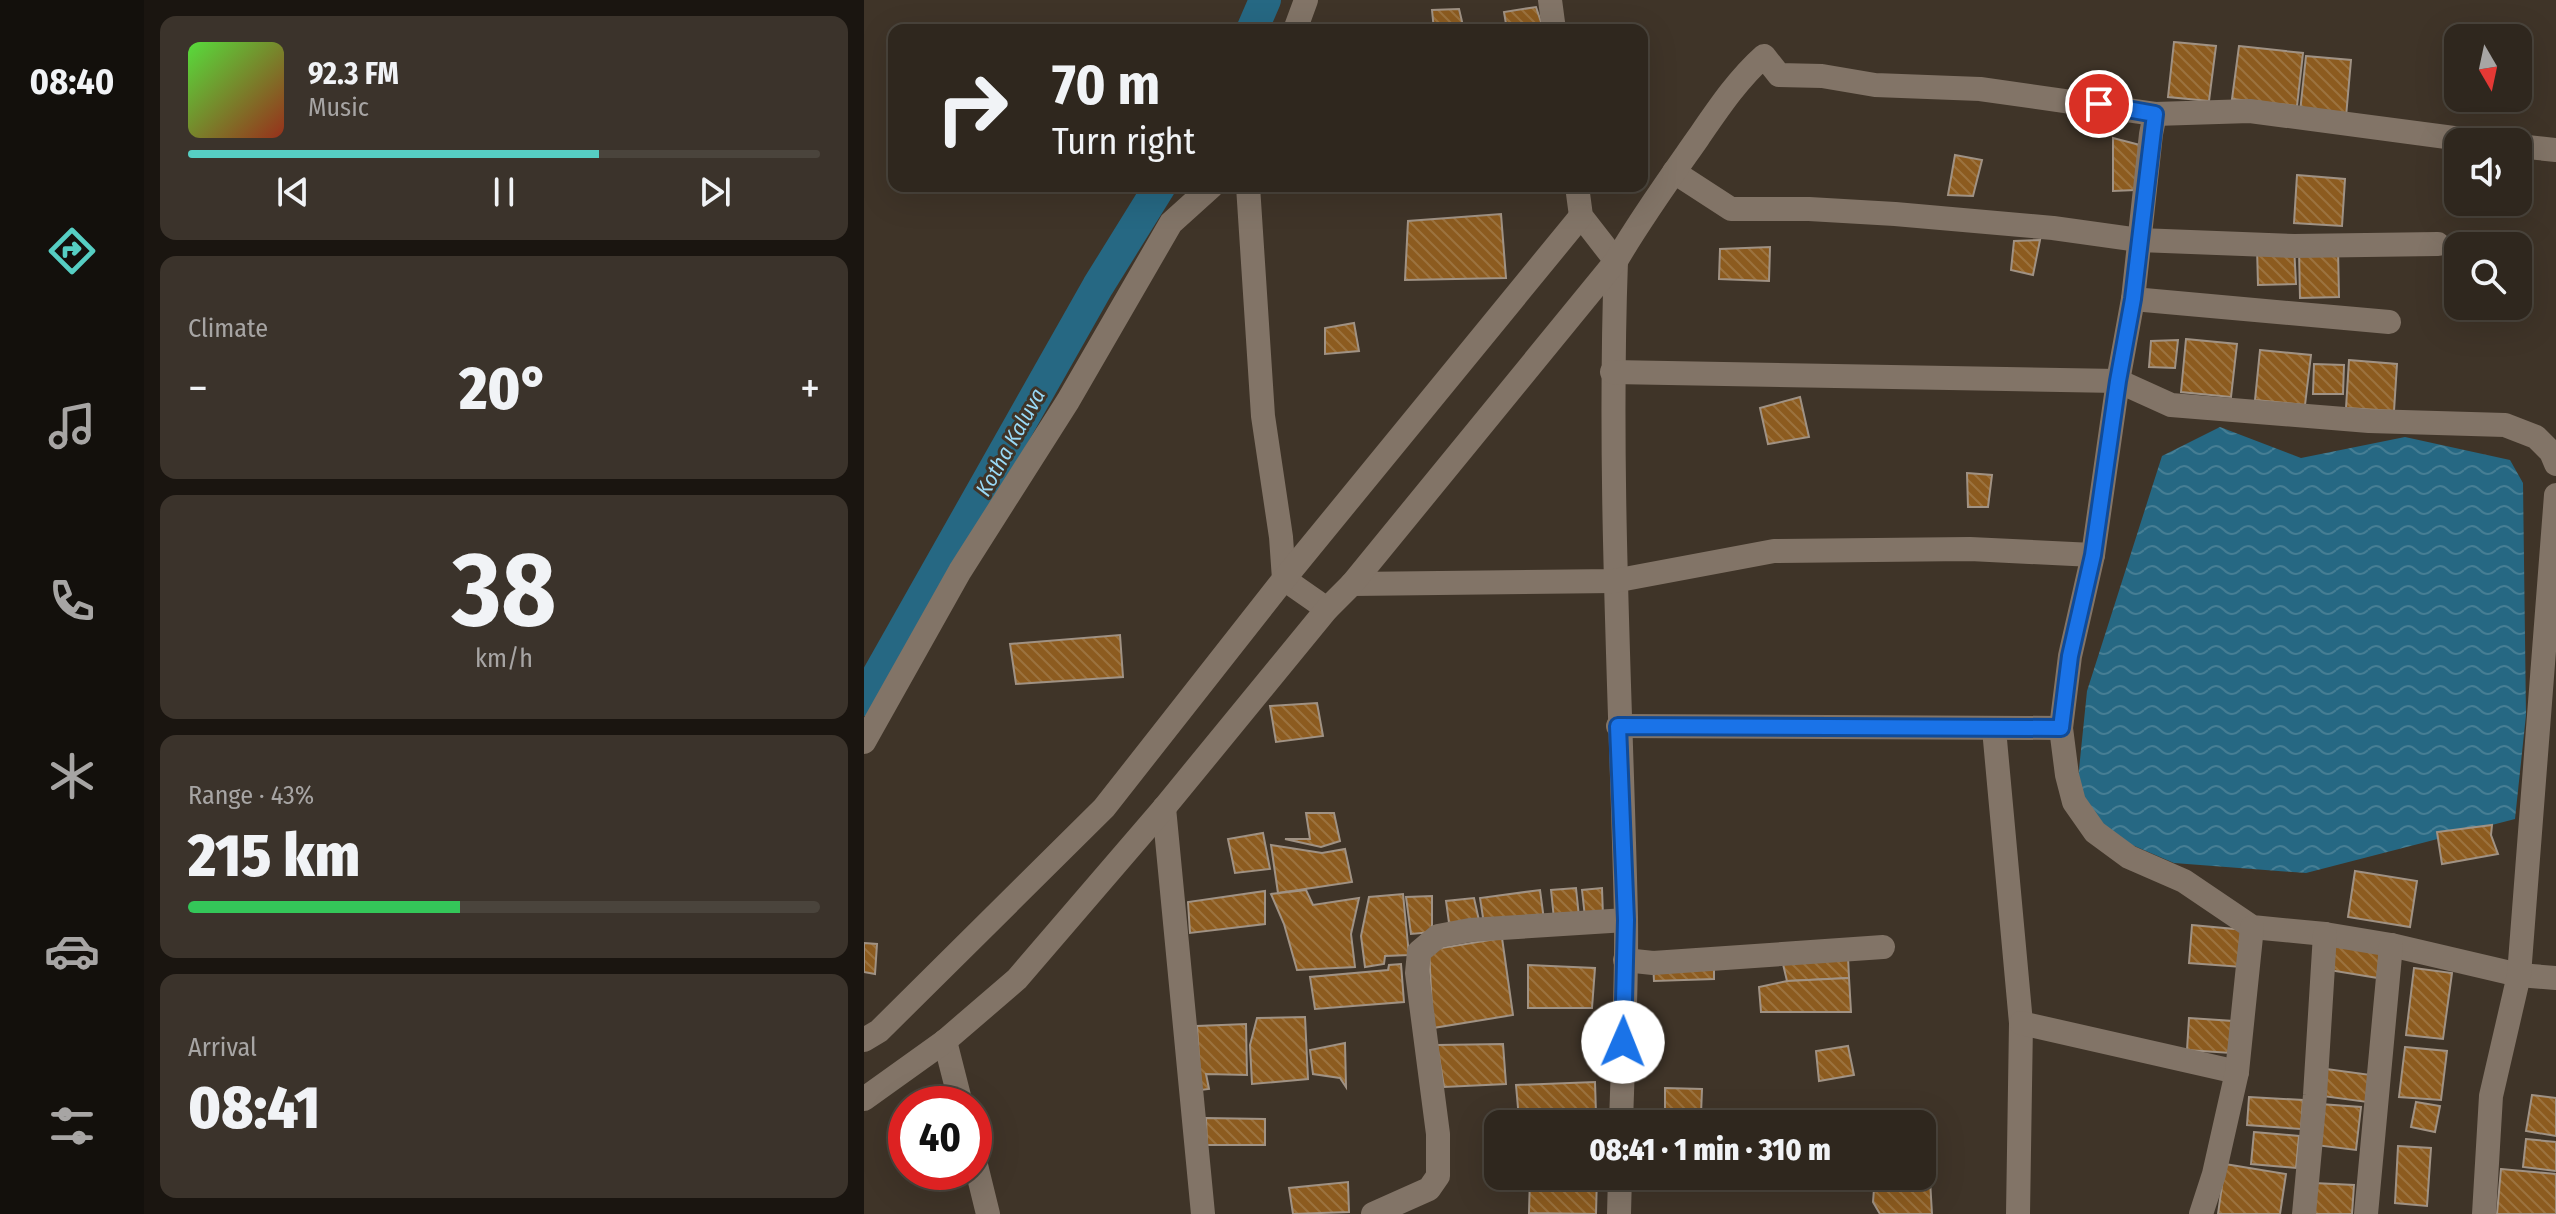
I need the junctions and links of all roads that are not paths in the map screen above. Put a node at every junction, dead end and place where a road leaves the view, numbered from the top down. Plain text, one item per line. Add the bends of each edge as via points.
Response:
1 (1306, 0) edge
2 (1550, 0) edge
3 (1297, 24) edge
4 (1553, 24) edge
5 (2155, 114) junction
6 (2444, 137) edge
7 (2532, 147) edge
8 (2556, 150) edge
9 (1674, 172) junction
10 (1205, 192) edge
11 (1248, 192) edge
12 (1579, 192) edge
13 (1586, 220) junction
14 (2139, 240) junction
15 (2438, 244) dead end
16 (1613, 256) junction
17 (2133, 299) junction
18 (2389, 322) dead end
19 (1612, 372) junction
20 (2118, 381) junction
21 (2556, 464) edge
22 (2556, 495) edge
23 (2093, 555) junction
24 (1614, 581) junction
25 (1288, 582) junction
26 (1352, 584) junction
27 (1322, 605) junction
28 (2548, 723) edge
29 (1618, 726) junction
30 (2061, 728) junction
31 (1994, 729) junction
32 (864, 742) edge
33 (1164, 808) junction
34 (1626, 920) junction
35 (2252, 927) junction
36 (2325, 934) junction
37 (2391, 945) junction
38 (1883, 947) dead end
39 (1625, 960) junction
40 (2519, 975) junction
41 (2556, 978) edge
42 (2021, 1023) junction
43 (864, 1040) edge
44 (945, 1041) junction
45 (2237, 1072) junction
46 (956, 1086) edge
47 (864, 1099) edge
48 (1621, 1110) edge
49 (982, 1190) edge
50 (1620, 1190) edge
51 (988, 1214) edge
52 (1203, 1214) edge
53 (1373, 1214) edge
54 (1619, 1214) edge
55 (2018, 1214) edge
56 (2201, 1214) edge
57 (2304, 1214) edge
58 (2366, 1214) edge
59 (2484, 1214) edge

1 - 3 street
2 - 4 street
5 - 6 street via 2250,111
5 - 9 street via 1980,89 1779,75 1764,56
5 - 14 street
7 - 8 street
9 - 14 street via 1731,209 1895,214
9 - 16 street
10 - 32 street via 1171,223 1068,401 960,571
11 - 25 street via 1263,416
12 - 13 street
13 - 16 street
13 - 25 street
14 - 15 street
14 - 17 street
16 - 19 street
16 - 26 street
17 - 18 street
17 - 20 street
19 - 20 street
19 - 24 street
20 - 21 street via 2171,405 2369,421 2505,425 2536,437
20 - 23 street
22 - 28 street
23 - 24 street via 1970,549 1774,551
23 - 30 street via 2070,656
24 - 26 street
24 - 29 street
25 - 27 street
25 - 43 street via 1104,808
26 - 27 street
27 - 33 street
28 - 40 street
29 - 31 street
29 - 34 street
30 - 31 street
30 - 35 street via 2074,802 2095,832 2129,857 2184,881
31 - 42 street
33 - 44 street via 1017,979
33 - 52 street
34 - 39 street
34 - 53 street via 1470,930 1438,936 1419,952 1438,1176 1429,1189
35 - 36 street
35 - 45 street
36 - 37 street
36 - 57 street
37 - 40 street
37 - 58 street
38 - 39 street via 1653,963
39 - 48 street
40 - 41 street
40 - 59 street via 2491,1096
42 - 45 street
42 - 55 street
44 - 46 street
44 - 47 street
45 - 56 street
49 - 51 street
50 - 54 street

